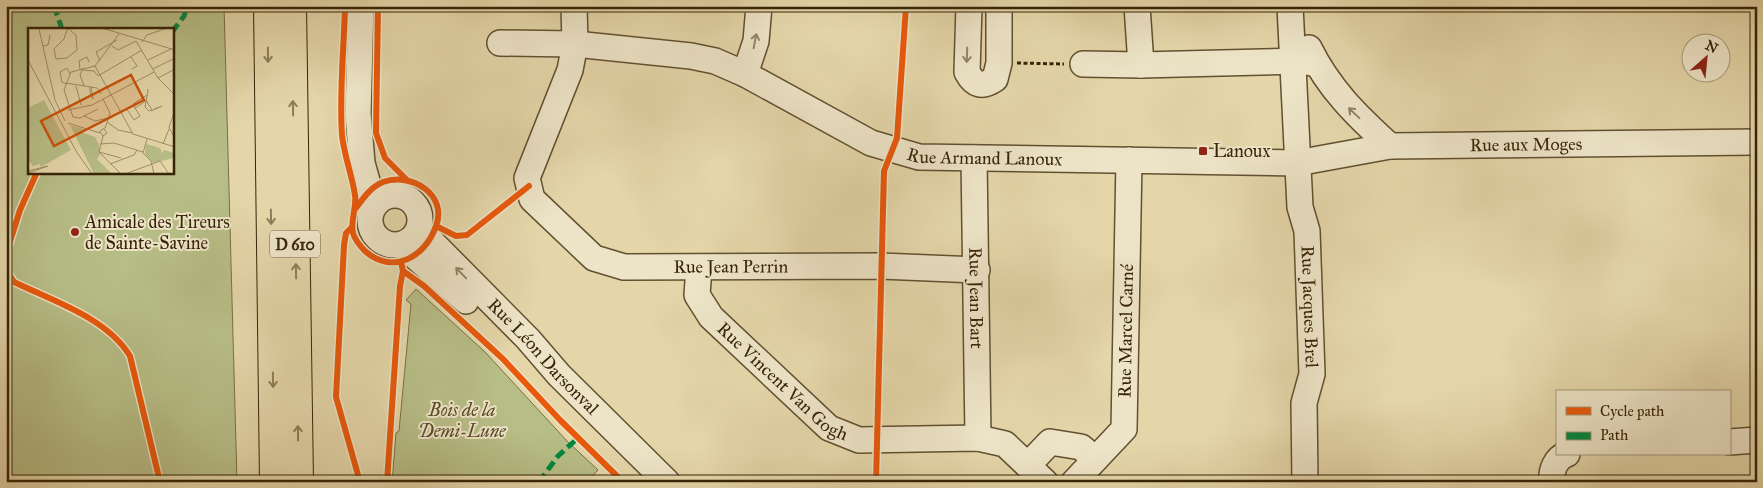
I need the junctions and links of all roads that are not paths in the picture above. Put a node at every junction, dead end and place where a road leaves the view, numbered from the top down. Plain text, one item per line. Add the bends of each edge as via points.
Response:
1 (268, 6) edge
2 (292, 6) edge
3 (362, 6) edge
4 (574, 6) edge
5 (759, 6) edge
6 (969, 6) edge
7 (999, 6) edge
8 (1137, 6) edge
9 (1290, 6) edge
10 (500, 43) dead end
11 (575, 44) junction
12 (1291, 61) junction
13 (1084, 64) road end
14 (1317, 64) junction
15 (1141, 65) junction
16 (745, 74) junction
17 (1757, 142) edge
18 (362, 146) junction
19 (1390, 146) junction
20 (974, 158) junction
21 (1129, 160) junction
22 (1297, 163) junction
23 (398, 195) junction
24 (374, 206) junction
25 (410, 237) junction
26 (699, 268) junction
27 (977, 270) junction
28 (978, 438) junction
29 (1757, 440) edge
30 (1730, 442) edge
31 (1564, 456) edge
32 (1095, 459) junction
33 (1036, 473) edge
34 (274, 482) edge
35 (299, 482) edge
36 (646, 482) edge
37 (668, 482) edge
38 (1074, 482) edge
39 (1305, 482) edge
40 (1552, 482) edge

1 -> 34 highway, D 610
35 -> 2 highway, D 610
3 - 18 street via 358,114
4 - 11 street
16 -> 5 street via 756,42
6 -> 7 street via 966,72 980,85 995,79 999,63
8 - 15 street
9 - 12 street, Rue Jacques Brel
9 - 14 street
10 - 11 street, Rue Armand Lanoux
11 - 16 street, Rue Armand Lanoux via 692,56 715,61
11 - 26 street, Rue Jean Perrin via 570,70 527,178 532,199 594,258 624,267
12 - 14 street
12 - 15 street
12 - 22 street, Rue Jacques Brel
13 - 15 street
19 -> 14 street via 1348,107
16 - 20 street, Rue Armand Lanoux via 871,143 919,157
17 - 19 street, Rue aux Moges
18 - 23 street
18 - 24 street via 362,163
19 - 22 street, Rue aux Moges
20 - 21 street, Rue Armand Lanoux
20 - 27 street, Rue Jean Bart
21 - 22 street, Rue Armand Lanoux
21 - 32 street, Rue Marcel Carné via 1124,428
22 - 39 street, Rue Jacques Brel via 1300,207 1307,231 1312,374 1304,403
23 - 24 street via 384,197
23 - 25 street via 412,201 420,214
24 - 25 street via 370,222 377,238 384,243
25 - 36 street, Rue Léon Darsonval via 445,282 522,354 565,402
37 -> 25 street, Rue Léon Darsonval via 559,376 528,339
26 - 27 street, Rue Jean Perrin via 881,266
26 - 28 street, Rue Vincent Van Gogh via 697,295 710,317 829,428 859,440
27 - 28 street, Rue Jean Bart
28 - 33 street, Rue Vincent Van Gogh via 1006,444
29 - 30 street
31 - 40 street via 1556,462
32 - 33 street via 1081,447 1050,442
32 - 38 street, Rue Marcel Carné

